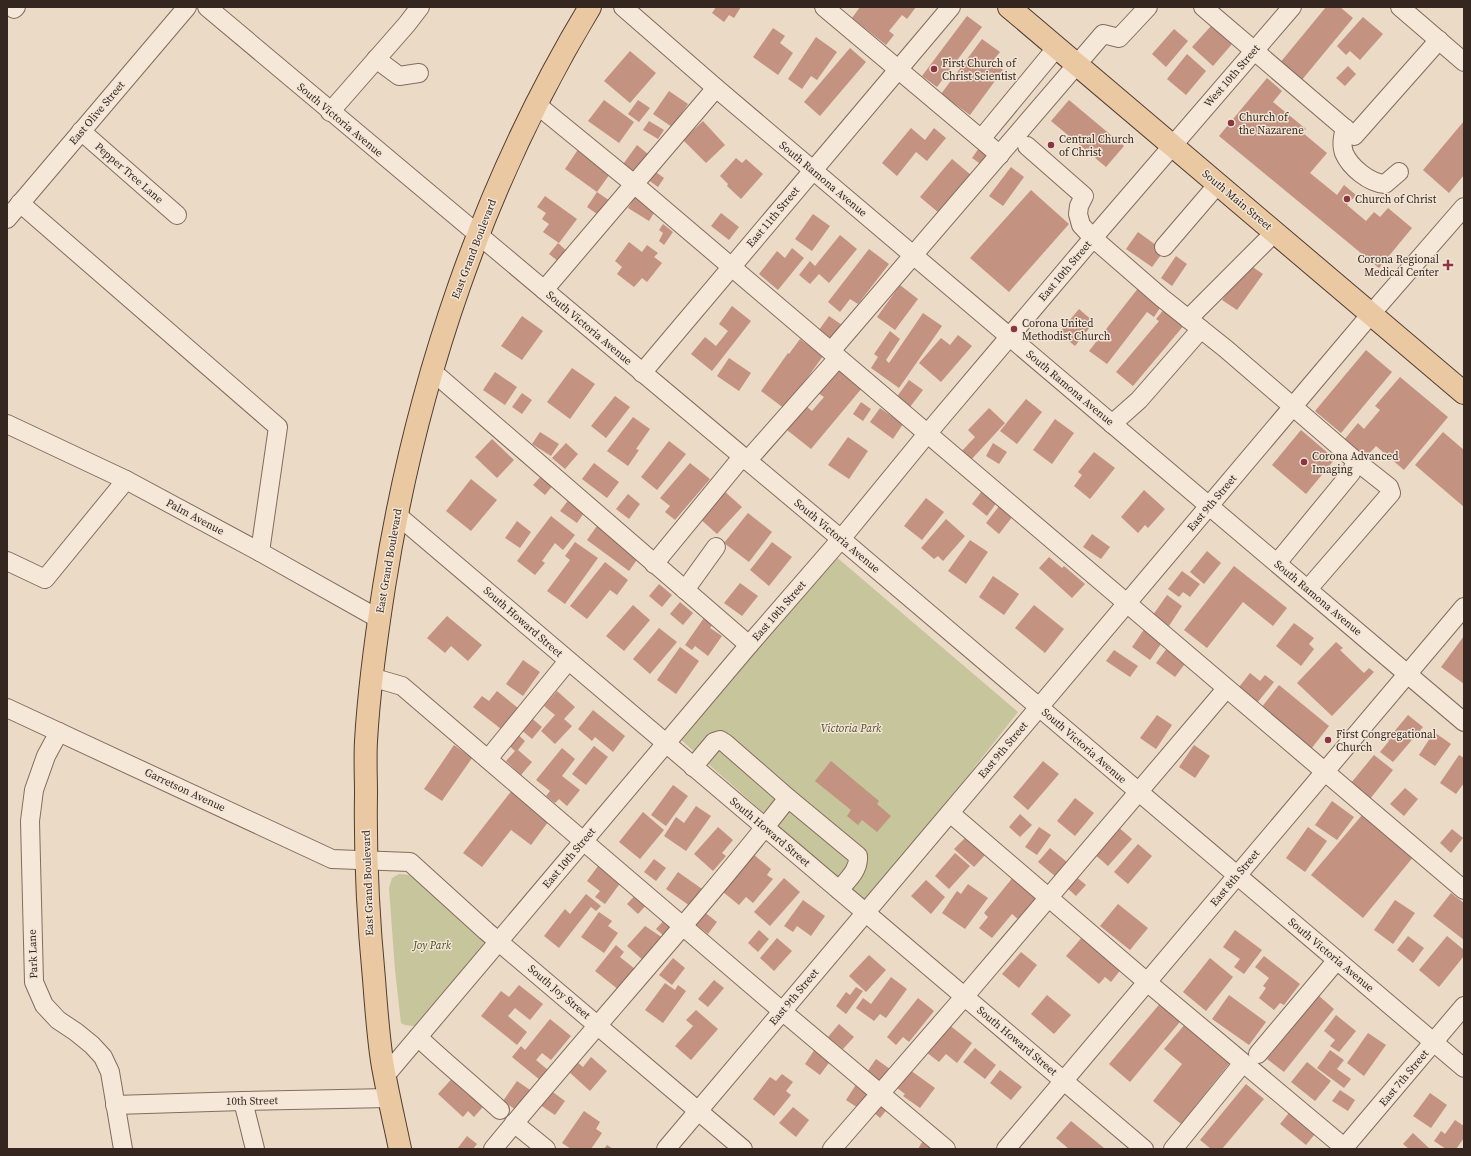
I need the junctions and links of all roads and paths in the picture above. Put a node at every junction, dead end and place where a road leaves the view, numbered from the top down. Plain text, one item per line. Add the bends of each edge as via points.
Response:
1 (12, 7) edge
2 (16, 7) edge
3 (187, 7) edge
4 (207, 7) edge
5 (420, 7) edge
6 (590, 7) edge
7 (623, 7) edge
8 (825, 7) edge
9 (951, 7) edge
10 (1009, 7) edge
11 (1148, 7) edge
12 (1203, 7) edge
13 (1292, 7) edge
14 (1400, 7) edge
15 (1438, 40) junction
16 (1056, 47) junction
17 (1254, 51) junction
18 (376, 59) junction
19 (1464, 62) edge
20 (1078, 65) junction
21 (898, 70) junction
22 (420, 73) dead end
23 (716, 88) junction
24 (536, 104) junction
25 (330, 112) junction
26 (1345, 128) junction
27 (81, 131) junction
28 (981, 139) junction
29 (1172, 145) junction
30 (1027, 146) dead end
31 (1000, 155) junction
32 (813, 170) junction
33 (1399, 172) dead end
34 (634, 184) junction
35 (1218, 184) junction
36 (20, 203) junction
37 (1464, 207) edge
38 (177, 215) dead end
39 (7, 219) edge
40 (1275, 232) junction
41 (478, 234) junction
42 (1093, 238) junction
43 (1164, 247) dead end
44 (913, 255) junction
45 (732, 267) junction
46 (544, 290) junction
47 (1371, 314) junction
48 (1194, 324) junction
49 (1010, 337) junction
50 (834, 355) junction
51 (432, 371) junction
52 (642, 373) junction
53 (1464, 393) edge
54 (1293, 407) junction
55 (7, 424) edge
56 (1112, 424) junction
57 (927, 434) junction
58 (745, 459) junction
59 (1356, 461) junction
60 (126, 480) junction
61 (1209, 506) junction
62 (396, 514) junction
63 (841, 539) junction
64 (716, 547) dead end
65 (260, 552) junction
66 (7, 561) edge
67 (1277, 563) junction
68 (654, 564) junction
69 (1308, 589) junction
70 (685, 590) junction
71 (1126, 604) junction
72 (1464, 607) edge
73 (379, 619) junction
74 (749, 645) junction
75 (568, 661) junction
76 (1407, 674) junction
77 (371, 677) junction
78 (1226, 689) junction
79 (7, 708) edge
80 (1039, 708) junction
81 (1464, 722) edge
82 (59, 732) junction
83 (666, 744) junction
84 (488, 759) junction
85 (693, 767) junction
86 (1324, 772) junction
87 (1138, 792) junction
88 (788, 798) junction
89 (950, 813) junction
90 (764, 828) junction
91 (584, 841) junction
92 (366, 860) junction
93 (1237, 875) junction
94 (838, 890) junction
95 (1464, 890) edge
96 (1049, 897) junction
97 (865, 913) junction
98 (683, 926) junction
99 (498, 941) junction
100 (1337, 960) junction
101 (1147, 982) junction
102 (964, 997) junction
103 (1464, 1006) edge
104 (782, 1011) junction
105 (597, 1025) junction
106 (418, 1037) junction
107 (1434, 1042) junction
108 (1251, 1058) junction
109 (1464, 1068) edge
110 (385, 1076) junction
111 (1063, 1081) junction
112 (880, 1093) junction
113 (389, 1098) junction
114 (243, 1101) junction
115 (115, 1105) junction
116 (500, 1110) dead end
117 (698, 1111) junction
118 (514, 1122) junction
119 (123, 1149) edge
120 (255, 1149) edge
121 (400, 1149) edge
122 (492, 1149) edge
123 (546, 1149) edge
124 (666, 1149) edge
125 (743, 1149) edge
126 (832, 1149) edge
127 (946, 1149) edge
128 (1006, 1149) edge
129 (1144, 1149) edge
130 (1173, 1149) edge
131 (1344, 1149) edge

1 - 2 street
3 - 27 street, East Olive Street
4 - 25 street, South Victoria Avenue
5 - 18 street
6 - 24 main road, East Grand Boulevard
7 - 23 street, South Ramona Avenue
8 - 21 street
9 - 21 street, East 11th Street
10 - 16 main road, South Main Street
11 - 20 street via 1119,38 1103,34
12 - 17 street
13 - 17 street, West 10th Street
14 - 15 street
15 - 19 street
15 - 26 street via 1354,136
16 - 20 main road, South Main Street
16 - 28 street
17 - 26 street
17 - 29 street, West 10th Street
18 - 22 street via 399,76
18 - 25 street
20 - 29 main road, South Main Street
20 - 31 street
21 - 28 street
21 - 32 street, East 11th Street
23 - 32 street, South Ramona Avenue
23 - 34 street
24 - 34 street
24 - 41 main road, East Grand Boulevard
25 - 41 street, South Victoria Avenue
26 - 33 street via 1342,139 1344,152 1359,171 1378,184 1385,184
27 - 36 street, East Olive Street
27 - 38 street, Pepper Tree Lane
28 - 31 street
29 - 35 main road, South Main Street
29 - 42 street, East 10th Street
30 - 42 street via 1084,196 1078,214 1081,225
31 - 44 street
32 - 44 street, South Ramona Avenue
32 - 45 street, East 11th Street
34 - 45 street
34 - 46 street
35 - 40 main road, South Main Street
35 - 43 street
36 - 39 street, East Olive Street
36 - 65 street via 278,427
37 - 47 street, East 9th Street
40 - 47 main road, South Main Street
40 - 48 street
41 - 46 street, South Victoria Avenue
41 - 51 main road, East Grand Boulevard
42 - 48 street
42 - 49 street, East 10th Street
44 - 49 street, South Ramona Avenue
44 - 50 street
45 - 50 street
45 - 52 street, East 11th Street
46 - 52 street, South Victoria Avenue
47 - 53 main road, South Main Street
47 - 54 street, East 9th Street
48 - 54 street
48 - 56 street via 1139,400
49 - 56 street, South Ramona Avenue
49 - 57 street, East 10th Street
50 - 57 street
50 - 58 street
51 - 62 main road, East Grand Boulevard
51 - 68 street
52 - 58 street, South Victoria Avenue
54 - 59 street
54 - 61 street, East 9th Street
55 - 60 street, Palm Avenue
56 - 61 street, South Ramona Avenue
57 - 63 street, East 10th Street
57 - 71 street
58 - 63 street, South Victoria Avenue
58 - 68 street
59 - 67 street via 1351,473
59 - 69 street via 1389,488 1391,493
60 - 65 street, Palm Avenue
60 - 66 street via 45,580
61 - 67 street, South Ramona Avenue
61 - 71 street, East 9th Street
62 - 73 main road, East Grand Boulevard
62 - 75 street, South Howard Street
63 - 74 street, East 10th Street
63 - 80 street, South Victoria Avenue
64 - 70 street
65 - 73 street, Palm Avenue
67 - 69 street, South Ramona Avenue
68 - 70 street
69 - 76 street, South Ramona Avenue
70 - 74 street
71 - 78 street
71 - 80 street, East 9th Street
72 - 76 street, East 8th Street
73 - 77 main road, East Grand Boulevard
74 - 83 street, East 10th Street
75 - 83 street, South Howard Street
75 - 84 street
76 - 81 street, South Ramona Avenue
76 - 86 street, East 8th Street
77 - 84 street via 402,686
77 - 92 main road, East Grand Boulevard via 366,745
78 - 86 street
78 - 87 street
79 - 82 street, Garretson Avenue
80 - 87 street, South Victoria Avenue
80 - 89 street, East 9th Street
82 - 92 street, Garretson Avenue via 332,858
82 - 115 street, Park Lane via 46,756 34,790 30,821 34,982 44,1005 103,1057 110,1072
83 - 85 street, South Howard Street
83 - 91 street, East 10th Street
84 - 91 street
85 - 88 street via 714,742 720,740
85 - 90 street, South Howard Street
86 - 93 street, East 8th Street
86 - 95 street
87 - 93 street, South Victoria Avenue
87 - 96 street
88 - 90 street
88 - 94 street via 858,856 859,864
89 - 96 street
89 - 97 street, East 9th Street
90 - 94 street, South Howard Street
90 - 98 street
91 - 98 street
91 - 99 street, East 10th Street
92 - 99 street, South Joy Street via 410,862
92 - 110 main road, East Grand Boulevard via 372,958
93 - 100 street, South Victoria Avenue
93 - 101 street, East 8th Street
94 - 97 street, South Howard Street
96 - 101 street
96 - 102 street
97 - 102 street, South Howard Street
97 - 104 street, East 9th Street
98 - 104 street
98 - 105 street
99 - 105 street, South Joy Street
99 - 106 street, East 10th Street
100 - 107 street, South Victoria Avenue
100 - 108 street
101 - 108 street
101 - 111 street, East 8th Street
102 - 111 street, South Howard Street
102 - 112 street
103 - 107 street, East 7th Street
104 - 112 street
104 - 117 street, East 9th Street
105 - 117 street, South Joy Street
105 - 118 street
106 - 110 street, East 10th Street
106 - 116 street
107 - 109 street, South Victoria Avenue
107 - 131 street, East 7th Street
108 - 130 street
108 - 131 street
110 - 113 main road, East Grand Boulevard
111 - 128 street, East 8th Street
111 - 129 street, South Howard Street
112 - 126 street
112 - 127 street
113 - 114 street, 10th Street
113 - 121 main road, East Grand Boulevard
114 - 115 street, 10th Street
114 - 120 street
115 - 119 street, Park Lane
117 - 124 street, East 9th Street
117 - 125 street, South Joy Street
118 - 122 street
118 - 123 street

